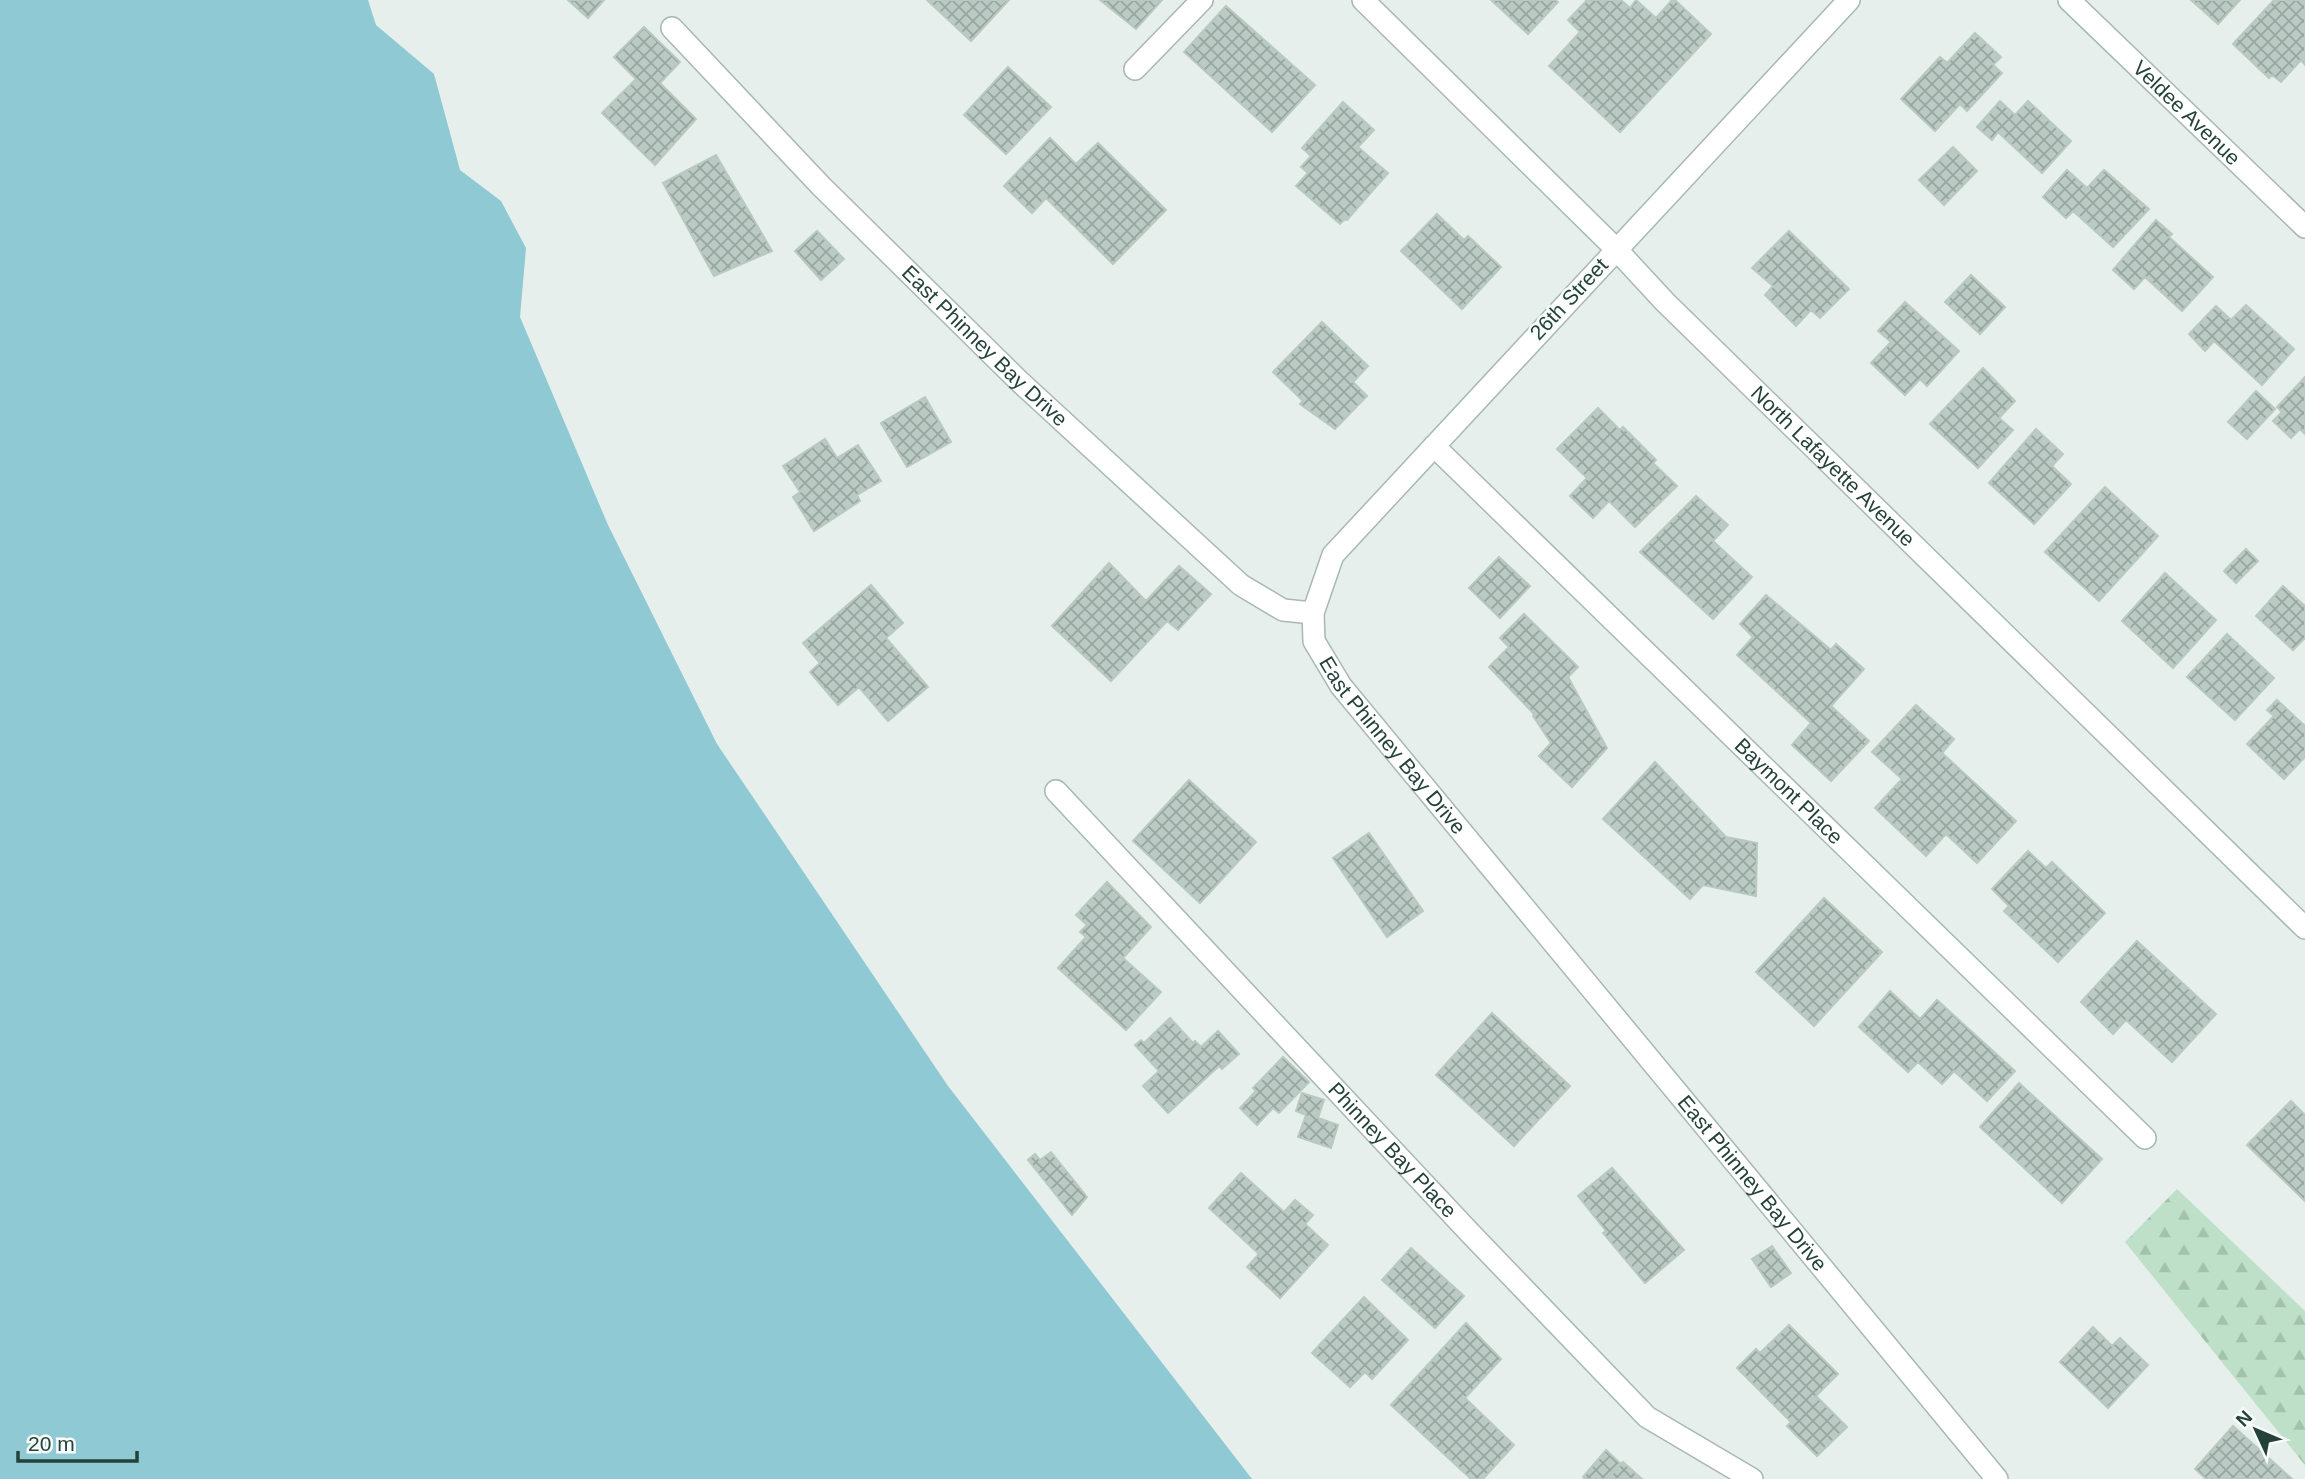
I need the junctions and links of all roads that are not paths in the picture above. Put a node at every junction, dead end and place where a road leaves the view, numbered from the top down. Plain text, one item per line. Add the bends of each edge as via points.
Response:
1 (1202, 0) edge
2 (1363, 0) edge
3 (1849, 0) edge
4 (2069, 0) edge
5 (672, 27) dead end
6 (1135, 69) dead end
7 (2305, 227) edge
8 (1616, 249) junction
9 (1434, 446) junction
10 (1313, 613) junction
11 (1056, 791) dead end
12 (2305, 928) edge
13 (2145, 1138) dead end
14 (1752, 1479) edge
15 (1997, 1479) edge

1 - 6 street
2 - 8 street, North Lafayette Avenue
3 - 8 street, 26th Street
4 - 7 street, Veldee Avenue
5 - 10 street, East Phinney Bay Drive via 821,186 1019,381 1241,585 1283,610
8 - 9 street, 26th Street
8 - 12 street, North Lafayette Avenue via 1664,302
9 - 10 street, 26th Street via 1333,555
9 - 13 street, Baymont Place
10 - 15 street, East Phinney Bay Drive via 1314,641 1341,686
11 - 14 street, Phinney Bay Place via 1647,1417

